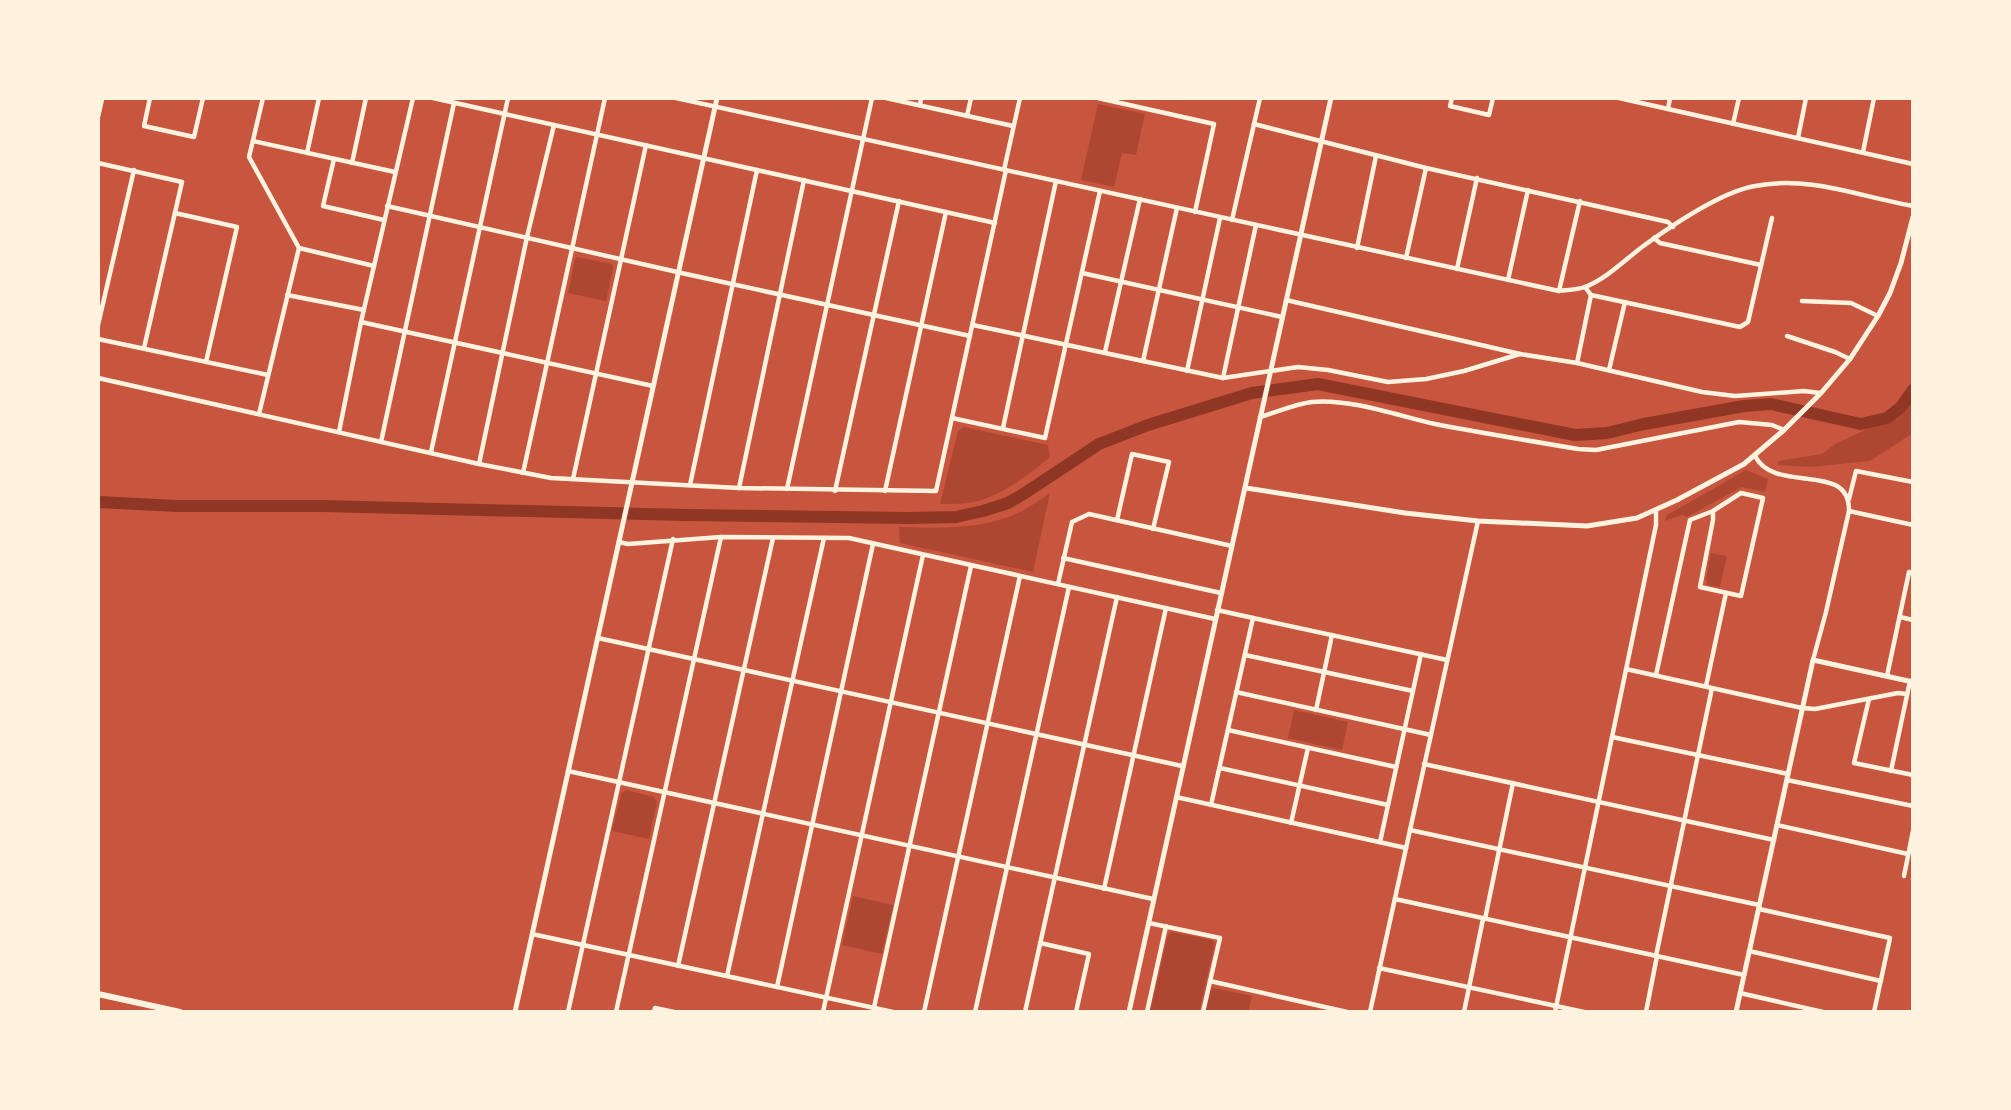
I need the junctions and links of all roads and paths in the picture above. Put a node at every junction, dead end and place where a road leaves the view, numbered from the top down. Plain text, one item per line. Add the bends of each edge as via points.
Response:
1 (102, 98) edge
2 (150, 98) edge
3 (203, 98) edge
4 (263, 98) edge
5 (319, 98) edge
6 (366, 98) edge
7 (413, 98) edge
8 (433, 98) edge
9 (508, 98) edge
10 (605, 98) edge
11 (676, 98) edge
12 (716, 98) edge
13 (872, 98) edge
14 (886, 98) edge
15 (921, 98) edge
16 (971, 98) edge
17 (1020, 98) edge
18 (1098, 98) edge
19 (1260, 98) edge
20 (1331, 98) edge
21 (1452, 98) edge
22 (1493, 98) edge
23 (1619, 98) edge
24 (1670, 98) edge
25 (1739, 98) edge
26 (1806, 98) edge
27 (1874, 98) edge
28 (683, 99) edge
29 (454, 103) junction
30 (920, 105) junction
31 (715, 107) junction
32 (1668, 109) junction
33 (504, 114) junction
34 (98, 116) edge
35 (967, 116) junction
36 (1254, 124) junction
37 (1733, 124) junction
38 (554, 125) junction
39 (1013, 126) junction
40 (597, 134) junction
41 (1798, 138) junction
42 (863, 139) junction
43 (253, 141) junction
44 (646, 145) junction
45 (1863, 152) junction
46 (307, 153) junction
47 (1376, 156) junction
48 (703, 158) junction
49 (334, 159) junction
50 (98, 163) edge
51 (352, 163) junction
52 (1913, 164) edge
53 (1426, 168) junction
54 (134, 170) junction
55 (757, 170) junction
56 (1005, 170) junction
57 (395, 172) junction
58 (1477, 178) junction
59 (804, 180) junction
60 (1056, 181) junction
61 (1528, 190) junction
62 (851, 191) junction
63 (1100, 191) junction
64 (1140, 199) junction
65 (899, 201) junction
66 (1580, 201) junction
67 (387, 206) junction
68 (1913, 206) edge
69 (1177, 208) junction
70 (946, 212) junction
71 (1195, 212) junction
72 (175, 213) junction
73 (430, 215) junction
74 (1913, 217) edge
75 (1220, 218) junction
76 (1772, 218) dead end
77 (384, 220) junction
78 (1232, 220) junction
79 (995, 223) junction
80 (1256, 225) junction
81 (480, 226) junction
82 (1673, 227) junction
83 (1301, 236) junction
84 (527, 237) junction
85 (1654, 238) junction
86 (1357, 247) junction
87 (299, 248) junction
88 (572, 248) junction
89 (1406, 258) junction
90 (621, 259) junction
91 (1761, 265) junction
92 (374, 266) junction
93 (1457, 269) junction
94 (678, 272) junction
95 (1082, 273) junction
96 (1508, 280) junction
97 (1120, 281) junction
98 (732, 284) junction
99 (1585, 287) junction
100 (1158, 289) junction
101 (1559, 291) junction
102 (780, 294) junction
103 (287, 295) junction
104 (1591, 295) junction
105 (1203, 299) junction
106 (1286, 300) junction
107 (1802, 301) dead end
108 (1625, 302) junction
109 (826, 305) junction
110 (1239, 307) junction
111 (364, 310) junction
112 (874, 316) junction
113 (1878, 316) junction
114 (1282, 317) junction
115 (362, 322) junction
116 (973, 324) junction
117 (98, 325) edge
118 (920, 326) junction
119 (405, 332) junction
120 (1023, 335) junction
121 (970, 336) junction
122 (1787, 336) dead end
123 (98, 339) edge
124 (455, 342) junction
125 (1066, 344) junction
126 (144, 348) junction
127 (1105, 352) junction
128 (502, 353) junction
129 (1520, 354) junction
130 (1850, 359) junction
131 (1143, 361) junction
132 (206, 362) junction
133 (546, 363) junction
134 (1577, 363) junction
135 (1609, 370) junction
136 (1187, 371) junction
137 (1270, 373) junction
138 (596, 374) junction
139 (268, 375) junction
140 (98, 378) edge
141 (1223, 378) junction
142 (653, 386) junction
143 (1821, 393) junction
144 (259, 414) junction
145 (1260, 417) junction
146 (952, 418) junction
147 (1003, 428) junction
148 (1784, 430) junction
149 (339, 432) junction
150 (382, 442) junction
151 (431, 452) junction
152 (1755, 456) junction
153 (479, 464) junction
154 (523, 473) junction
155 (573, 479) junction
156 (632, 481) junction
157 (1913, 482) edge
158 (690, 485) junction
159 (739, 488) junction
160 (1246, 488) junction
161 (787, 489) junction
162 (835, 491) junction
163 (885, 491) junction
164 (1849, 500) junction
165 (1656, 510) junction
166 (1713, 511) junction
167 (1849, 511) junction
168 (1117, 520) junction
169 (1478, 521) junction
170 (1913, 525) edge
171 (1153, 528) junction
172 (721, 537) junction
173 (773, 538) junction
174 (824, 538) junction
175 (673, 539) junction
176 (619, 542) junction
177 (873, 544) junction
178 (1232, 546) junction
179 (923, 554) junction
180 (1063, 558) junction
181 (971, 566) junction
182 (1913, 573) edge
183 (1020, 576) junction
184 (1058, 584) junction
185 (1069, 587) junction
186 (1221, 593) junction
187 (1726, 593) junction
188 (1117, 597) junction
189 (1166, 608) junction
190 (1217, 610) junction
191 (1900, 617) junction
192 (1253, 618) junction
193 (1215, 619) junction
194 (1913, 620) edge
195 (1332, 635) junction
196 (598, 638) junction
197 (648, 649) junction
198 (1245, 654) junction
199 (1422, 654) junction
200 (694, 659) junction
201 (1448, 660) junction
202 (1813, 660) junction
203 (1626, 669) junction
204 (744, 670) junction
205 (1324, 672) junction
206 (1656, 675) junction
207 (1887, 676) junction
208 (793, 681) junction
209 (1912, 681) edge
210 (1709, 687) junction
211 (1413, 691) junction
212 (842, 692) junction
213 (1236, 692) junction
214 (1908, 694) junction
215 (1869, 699) junction
216 (890, 702) junction
217 (1802, 708) junction
218 (1315, 710) junction
219 (939, 713) junction
220 (988, 724) junction
221 (1405, 729) junction
222 (1228, 730) junction
223 (1036, 734) junction
224 (1431, 736) junction
225 (1612, 737) junction
226 (1084, 745) junction
227 (1308, 748) junction
228 (1133, 755) junction
229 (1699, 755) junction
230 (1424, 764) junction
231 (1182, 766) junction
232 (1396, 767) junction
233 (1220, 768) junction
234 (568, 771) junction
235 (1891, 771) junction
236 (1913, 775) edge
237 (1787, 777) junction
238 (619, 783) junction
239 (1513, 783) junction
240 (1299, 785) junction
241 (665, 793) junction
242 (1176, 797) junction
243 (1599, 802) junction
244 (714, 804) junction
245 (1211, 805) junction
246 (1388, 805) junction
247 (1913, 806) edge
248 (763, 814) junction
249 (1685, 820) junction
250 (1291, 823) junction
251 (811, 825) junction
252 (1777, 825) junction
253 (1410, 830) junction
254 (1913, 831) edge
255 (861, 836) junction
256 (1774, 840) junction
257 (1380, 842) junction
258 (910, 846) junction
259 (1406, 848) junction
260 (1499, 849) junction
261 (1908, 854) junction
262 (958, 857) junction
263 (1007, 867) junction
264 (1585, 868) junction
265 (1904, 876) dead end
266 (1054, 878) junction
267 (1671, 885) junction
268 (1104, 888) junction
269 (1153, 899) junction
270 (1395, 899) junction
271 (1759, 907) junction
272 (1484, 919) junction
273 (1148, 923) junction
274 (1166, 926) junction
275 (532, 934) junction
276 (1571, 937) junction
277 (1040, 943) junction
278 (583, 945) junction
279 (1749, 951) junction
280 (629, 955) junction
281 (1657, 956) junction
282 (678, 966) junction
283 (1379, 968) junction
284 (1744, 975) junction
285 (727, 976) junction
286 (1210, 981) junction
287 (1881, 981) junction
288 (777, 987) junction
289 (1469, 987) junction
290 (1740, 993) junction
291 (98, 994) edge
292 (826, 998) junction
293 (1556, 1009) edge
294 (874, 1010) edge
295 (180, 1012) edge
296 (515, 1012) edge
297 (568, 1012) edge
298 (617, 1012) edge
299 (654, 1012) edge
300 (674, 1012) edge
301 (823, 1012) edge
302 (893, 1012) edge
303 (924, 1012) edge
304 (975, 1012) edge
305 (1026, 1012) edge
306 (1076, 1012) edge
307 (1129, 1012) edge
308 (1146, 1012) edge
309 (1203, 1012) edge
310 (1347, 1012) edge
311 (1370, 1012) edge
312 (1464, 1012) edge
313 (1584, 1012) edge
314 (1646, 1012) edge
315 (1736, 1012) edge
316 (1823, 1012) edge
317 (1874, 1012) edge

1 - 34 street
2 - 3 street via 144,126 194,137
4 - 43 street
5 - 46 street
6 - 51 street
7 - 57 street
8 - 29 street
9 - 33 street
10 - 40 street
11 - 28 street
12 - 31 street
13 - 42 street
14 - 30 street
15 - 30 street
16 - 35 street
17 - 39 street
18 - 71 street via 1214,124
19 - 36 street
20 - 83 street
21 - 22 street via 1450,106 1489,115
23 - 32 street
24 - 32 street
25 - 37 street
26 - 41 street
27 - 45 street
28 - 31 street
29 - 33 street
29 - 73 street
30 - 35 street
31 - 42 street
31 - 48 street
32 - 37 street
33 - 38 street
33 - 81 street
35 - 39 street
36 - 47 street
36 - 78 street
37 - 41 street
38 - 40 street
38 - 84 street
39 - 56 street
40 - 44 street
40 - 88 street
41 - 45 street
42 - 56 street
42 - 62 street
43 - 46 street
43 - 87 street via 249,157
44 - 48 street
44 - 90 street
45 - 52 street
46 - 49 street
47 - 53 street
47 - 86 street
48 - 55 street
48 - 94 street
49 - 51 street
49 - 77 street via 323,206
50 - 54 street
51 - 57 street
53 - 58 street
53 - 89 street
54 - 72 street via 183,182
54 - 117 street
55 - 59 street
55 - 98 street
56 - 60 street
56 - 79 street
57 - 67 street
58 - 61 street
58 - 93 street
59 - 62 street
59 - 102 street
60 - 63 street
60 - 120 street
61 - 66 street
61 - 96 street
62 - 65 street
62 - 109 street
63 - 64 street
63 - 95 street
64 - 69 street
64 - 97 street
65 - 70 street
65 - 112 street
66 - 82 street
66 - 101 street
67 - 73 street
67 - 77 street
68 - 82 street via 1819,184 1768,184 1726,195
69 - 71 street
69 - 100 street
70 - 79 street
70 - 118 street
71 - 75 street
72 - 126 street
72 - 132 street via 237,228
73 - 81 street
73 - 119 street
74 - 113 street via 1901,263
75 - 78 street
75 - 105 street
76 - 91 street
77 - 92 street
78 - 80 street
79 - 116 street
80 - 83 street
80 - 110 street
81 - 84 street
81 - 124 street
82 - 85 street
83 - 86 street
83 - 106 street
84 - 88 street
84 - 128 street
85 - 91 street
85 - 99 street
86 - 89 street
87 - 92 street
87 - 103 street
88 - 90 street
88 - 133 street
89 - 93 street
90 - 94 street
90 - 138 street
91 - 108 street via 1748,322 1740,327
92 - 111 street
93 - 96 street
94 - 98 street
94 - 142 street
95 - 97 street
95 - 125 street
96 - 101 street
97 - 100 street
97 - 127 street
98 - 102 street
98 - 158 street
99 - 101 street
99 - 104 street
100 - 105 street
100 - 131 street
102 - 109 street
102 - 159 street
103 - 111 street
103 - 139 street
104 - 108 street
104 - 134 street
105 - 110 street
105 - 136 street
106 - 114 street
106 - 129 street
107 - 113 street via 1852,303
108 - 135 street
109 - 112 street
109 - 161 street
110 - 114 street
110 - 141 street
111 - 115 street
112 - 118 street
112 - 162 street
113 - 130 street
114 - 137 street
115 - 119 street
115 - 149 street
116 - 120 street
116 - 121 street
118 - 121 street
118 - 163 street
119 - 124 street
119 - 150 street
120 - 125 street
120 - 147 street
121 - 146 street
122 - 130 street
123 - 126 street
124 - 128 street
124 - 151 street
125 - 127 street
125 - 147 street via 1045,438
126 - 132 street
127 - 131 street
128 - 133 street
128 - 153 street
129 - 134 street
129 - 137 street via 1464,371 1388,382 1314,368 1283,368
130 - 143 street
131 - 136 street
132 - 139 street
133 - 138 street
133 - 154 street
134 - 135 street
135 - 143 street via 1735,396
136 - 141 street
137 - 141 street
137 - 145 street
138 - 142 street
138 - 155 street
139 - 144 street
140 - 144 street
142 - 156 street
143 - 148 street
144 - 149 street
145 - 148 street via 1312,402 1340,404 1596,450 1739,422
145 - 160 street
146 - 147 street
146 - 163 street via 936,491
148 - 152 street
149 - 150 street
150 - 151 street
151 - 153 street
152 - 164 street via 1767,471 1839,486
152 - 165 street
153 - 154 street
154 - 155 street
155 - 156 street
156 - 158 street
156 - 176 street
157 - 164 street via 1856,471
158 - 159 street
159 - 161 street
160 - 169 street
160 - 178 street
161 - 162 street
162 - 163 street
164 - 167 street
165 - 169 street via 1637,518 1587,526
165 - 203 street
166 - 187 street via 1700,587
166 - 187 street via 1741,493 1763,498 1741,596
166 - 206 street via 1690,520
167 - 170 street
167 - 202 street
168 - 171 street
168 - 171 street via 1132,454 1169,462
168 - 180 street via 1089,514 1072,522
169 - 201 street
171 - 178 street
172 - 173 street
172 - 175 street
172 - 200 street
173 - 174 street
173 - 204 street
174 - 177 street
174 - 208 street
175 - 176 street
175 - 197 street
176 - 196 street
177 - 179 street
177 - 212 street
178 - 186 street
179 - 181 street
179 - 216 street
180 - 184 street
180 - 186 street
181 - 183 street
181 - 219 street
182 - 191 street via 1909,572
183 - 184 street
183 - 220 street
184 - 185 street
185 - 188 street
185 - 223 street
186 - 190 street
187 - 210 street
188 - 189 street
188 - 226 street
189 - 193 street
189 - 228 street
190 - 192 street
190 - 193 street
191 - 194 street
191 - 207 street
192 - 195 street
192 - 198 street
193 - 231 street
195 - 199 street
195 - 205 street
196 - 197 street
196 - 234 street
197 - 200 street
197 - 238 street
198 - 205 street
198 - 213 street
199 - 201 street
199 - 211 street
200 - 204 street
200 - 241 street
201 - 224 street
202 - 207 street
202 - 217 street
203 - 206 street
203 - 225 street
204 - 208 street
204 - 244 street
205 - 211 street
205 - 218 street
206 - 210 street
207 - 209 street
208 - 212 street
208 - 248 street
209 - 214 street
210 - 217 street
210 - 229 street
211 - 221 street
212 - 216 street
212 - 251 street
213 - 218 street
213 - 222 street
214 - 215 street
214 - 235 street
215 - 217 street
215 - 235 street via 1854,763
216 - 219 street
216 - 255 street
217 - 237 street
218 - 221 street
219 - 220 street
219 - 258 street
220 - 223 street
220 - 262 street
221 - 224 street
221 - 232 street
222 - 227 street
222 - 233 street
223 - 226 street
223 - 263 street
224 - 230 street
225 - 229 street
225 - 243 street
226 - 228 street
226 - 266 street
227 - 232 street
227 - 240 street
228 - 231 street
228 - 268 street
229 - 237 street
229 - 249 street
230 - 239 street
230 - 253 street
231 - 242 street
232 - 246 street
233 - 240 street
233 - 245 street
234 - 238 street
234 - 275 street
235 - 236 street
237 - 247 street
237 - 252 street
238 - 241 street
238 - 278 street
239 - 243 street
239 - 260 street
240 - 246 street
240 - 250 street
241 - 244 street
241 - 280 street
242 - 245 street
242 - 269 street
243 - 249 street
243 - 264 street
244 - 248 street
244 - 282 street
245 - 250 street
246 - 257 street
248 - 251 street
248 - 285 street
249 - 256 street
249 - 267 street
250 - 257 street
251 - 255 street
251 - 288 street
252 - 256 street
252 - 261 street
253 - 259 street
253 - 260 street
254 - 261 street
255 - 258 street
255 - 292 street
256 - 271 street
257 - 259 street
258 - 262 street
258 - 294 street
259 - 270 street
260 - 264 street
260 - 272 street
261 - 265 street
262 - 263 street
262 - 303 street
263 - 266 street
263 - 304 street
264 - 267 street
264 - 276 street
266 - 268 street
266 - 277 street
267 - 271 street
267 - 281 street
268 - 269 street
269 - 273 street
270 - 272 street
270 - 283 street
271 - 279 street
271 - 287 street via 1890,938
272 - 276 street
272 - 289 street
273 - 274 street
273 - 307 street
274 - 286 street via 1220,938
274 - 308 street
275 - 278 street
275 - 296 street
276 - 281 street
276 - 293 street
277 - 305 street
277 - 306 street via 1089,954
278 - 280 street
278 - 297 street
279 - 284 street
279 - 287 street
280 - 282 street
280 - 298 street
281 - 284 street
281 - 314 street
282 - 285 street
283 - 289 street
283 - 311 street
284 - 290 street
285 - 288 street
286 - 309 street
286 - 310 street
287 - 317 street
288 - 292 street
289 - 293 street
289 - 312 street
290 - 315 street
290 - 316 street
291 - 295 main road
292 - 294 street
292 - 301 street
293 - 313 street
294 - 302 street
299 - 300 street via 655,1008

